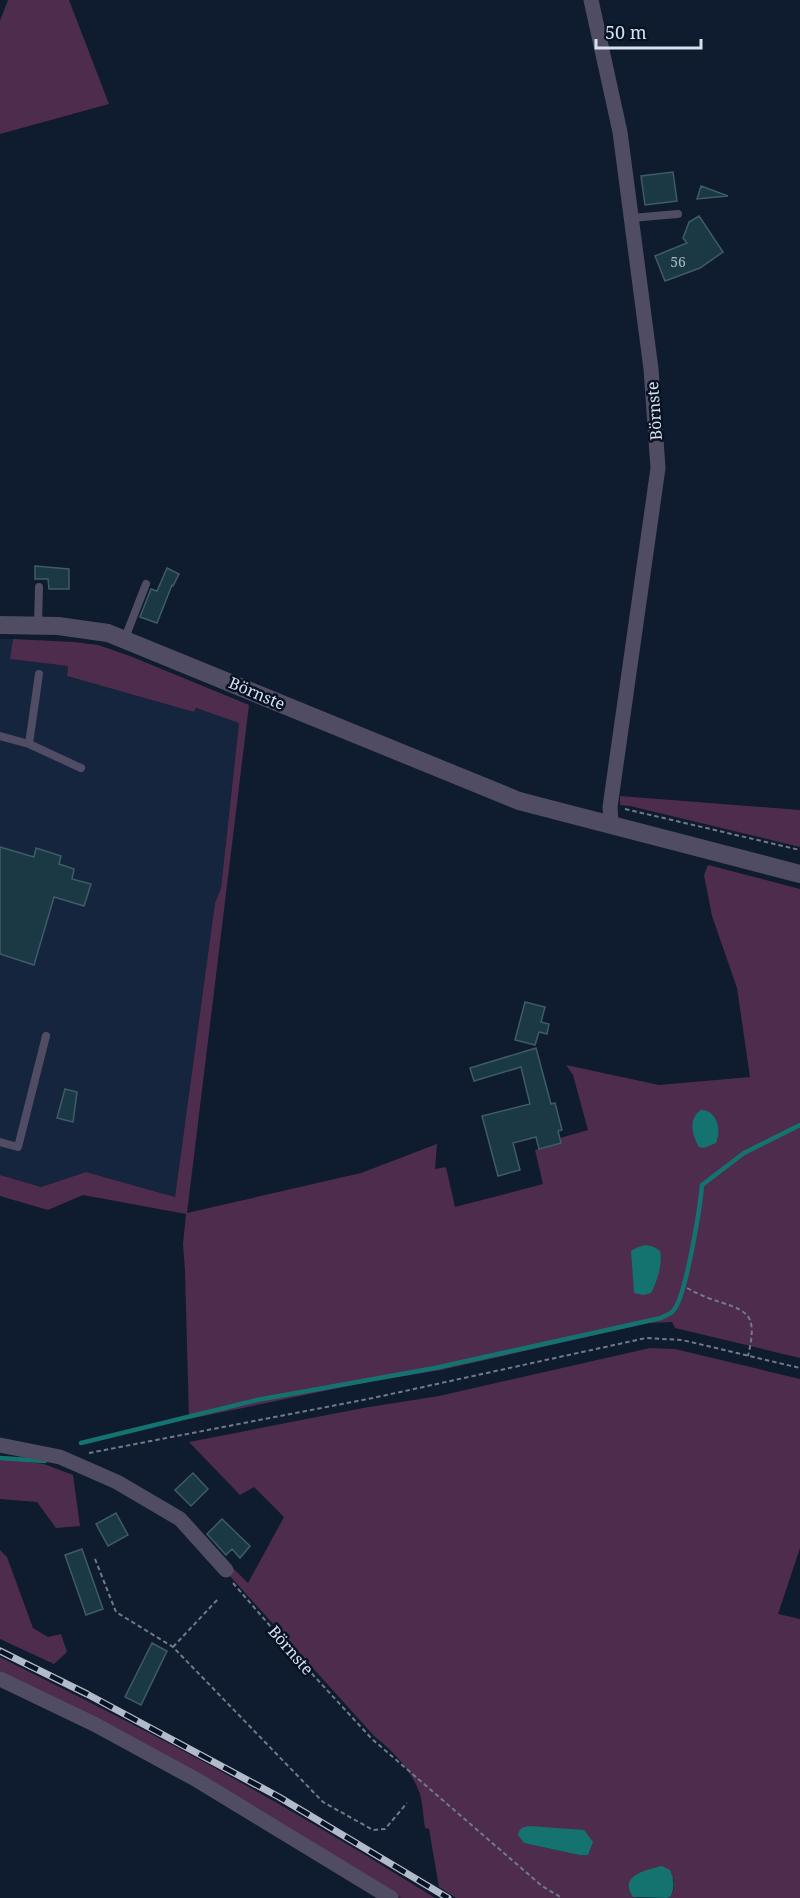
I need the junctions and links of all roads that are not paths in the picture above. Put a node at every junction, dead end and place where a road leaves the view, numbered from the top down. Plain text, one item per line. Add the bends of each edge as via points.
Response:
1 (591, 0) edge
2 (678, 214) dead end
3 (631, 218) junction
4 (146, 584) dead end
5 (39, 587) dead end
6 (0, 625) edge
7 (38, 626) junction
8 (125, 638) junction
9 (39, 674) dead end
10 (0, 736) edge
11 (29, 744) junction
12 (81, 768) dead end
13 (610, 816) junction
14 (800, 874) edge
15 (46, 1036) dead end
16 (0, 1142) edge
17 (0, 1445) edge
18 (226, 1570) road end
19 (0, 1679) edge
20 (391, 1898) edge

1 - 3 street, Börnste via 620,132
2 - 3 lane
3 - 13 street, Börnste via 651,369 658,468
4 - 8 lane
5 - 7 lane
6 - 7 street, Börnste
7 - 8 street, Börnste via 93,630
8 - 13 street, Börnste via 519,801
9 - 11 lane
10 - 11 lane
11 - 12 lane
13 - 14 street, Börnste
15 - 16 lane via 18,1147
17 - 18 street via 60,1458 117,1482 180,1519
19 - 20 street via 197,1780

